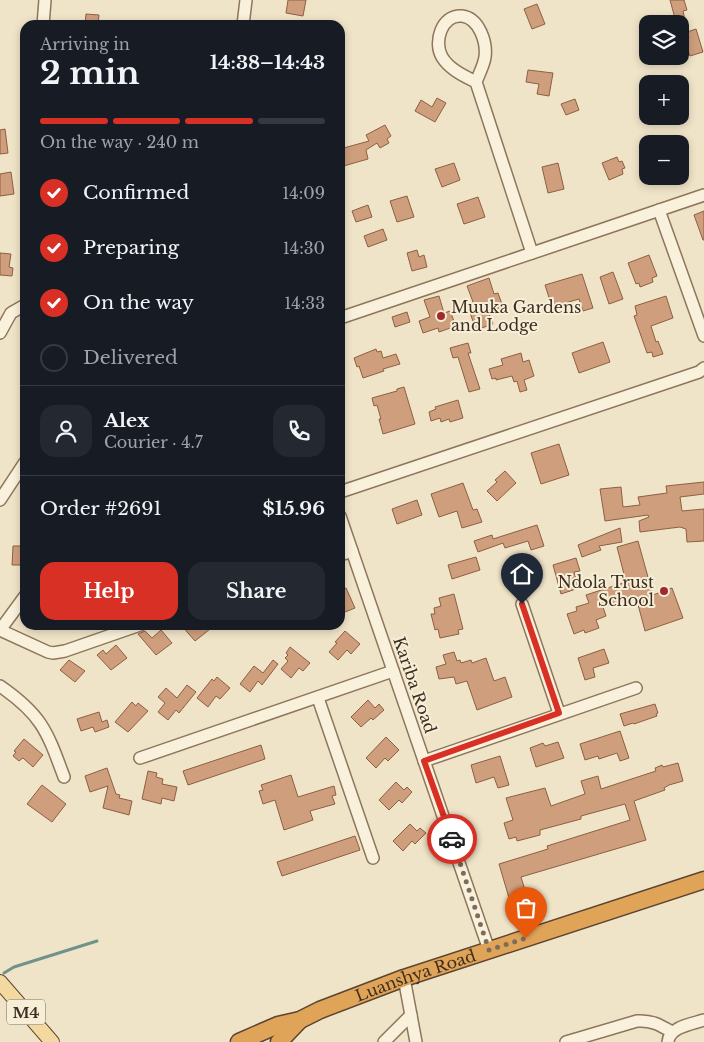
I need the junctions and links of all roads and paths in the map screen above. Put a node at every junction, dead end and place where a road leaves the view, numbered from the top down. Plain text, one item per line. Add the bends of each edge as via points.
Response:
1 (45, 0) edge
2 (246, 0) edge
3 (43, 20) edge
4 (244, 20) edge
5 (476, 82) junction
6 (704, 195) edge
7 (659, 210) junction
8 (532, 253) junction
9 (20, 308) edge
10 (345, 316) edge
11 (0, 333) edge
12 (704, 336) edge
13 (704, 368) edge
14 (20, 470) edge
15 (345, 490) edge
16 (0, 500) edge
17 (345, 531) edge
18 (352, 551) junction
19 (345, 553) edge
20 (20, 603) edge
21 (522, 604) dead end
22 (0, 630) edge
23 (125, 630) edge
24 (394, 671) junction
25 (0, 686) edge
26 (636, 688) dead end
27 (318, 698) junction
28 (559, 713) junction
29 (140, 758) dead end
30 (424, 761) junction
31 (64, 777) dead end
32 (374, 858) dead end
33 (704, 880) edge
34 (489, 950) junction
35 (404, 978) junction
36 (0, 982) edge
37 (411, 1015) junction
38 (300, 1020) junction
39 (704, 1020) edge
40 (670, 1037) edge
41 (52, 1042) edge
42 (239, 1042) edge
43 (279, 1042) edge
44 (384, 1042) edge
45 (416, 1042) edge
46 (566, 1042) edge

1 - 3 street
2 - 4 street
5 - 5 street via 450,67 442,57 438,46 439,34 452,18 462,16 473,21 485,44 485,56
5 - 8 street
6 - 7 street
7 - 8 street
7 - 12 street
8 - 10 street
9 - 11 street via 11,313
13 - 15 street via 618,400
14 - 16 street
17 - 18 street, Kariba Road
18 - 19 street
18 - 24 street, Kariba Road
20 - 22 street
21 - 28 street
22 - 23 street via 53,653
24 - 27 street
24 - 30 street, Kariba Road
25 - 31 street via 33,712 44,727
26 - 28 street
27 - 29 street
27 - 32 street
28 - 30 street
30 - 34 street, Kariba Road
33 - 34 highway, Luanshya Road
34 - 35 highway, Luanshya Road
35 - 37 street
35 - 38 highway, Luanshya Road
36 - 41 main road, M4
37 - 44 street
37 - 45 street
38 - 42 highway, Luanshya Road via 278,1025
38 - 43 highway, Luanshya Road
39 - 40 street
40 - 46 street via 656,1022 647,1020

